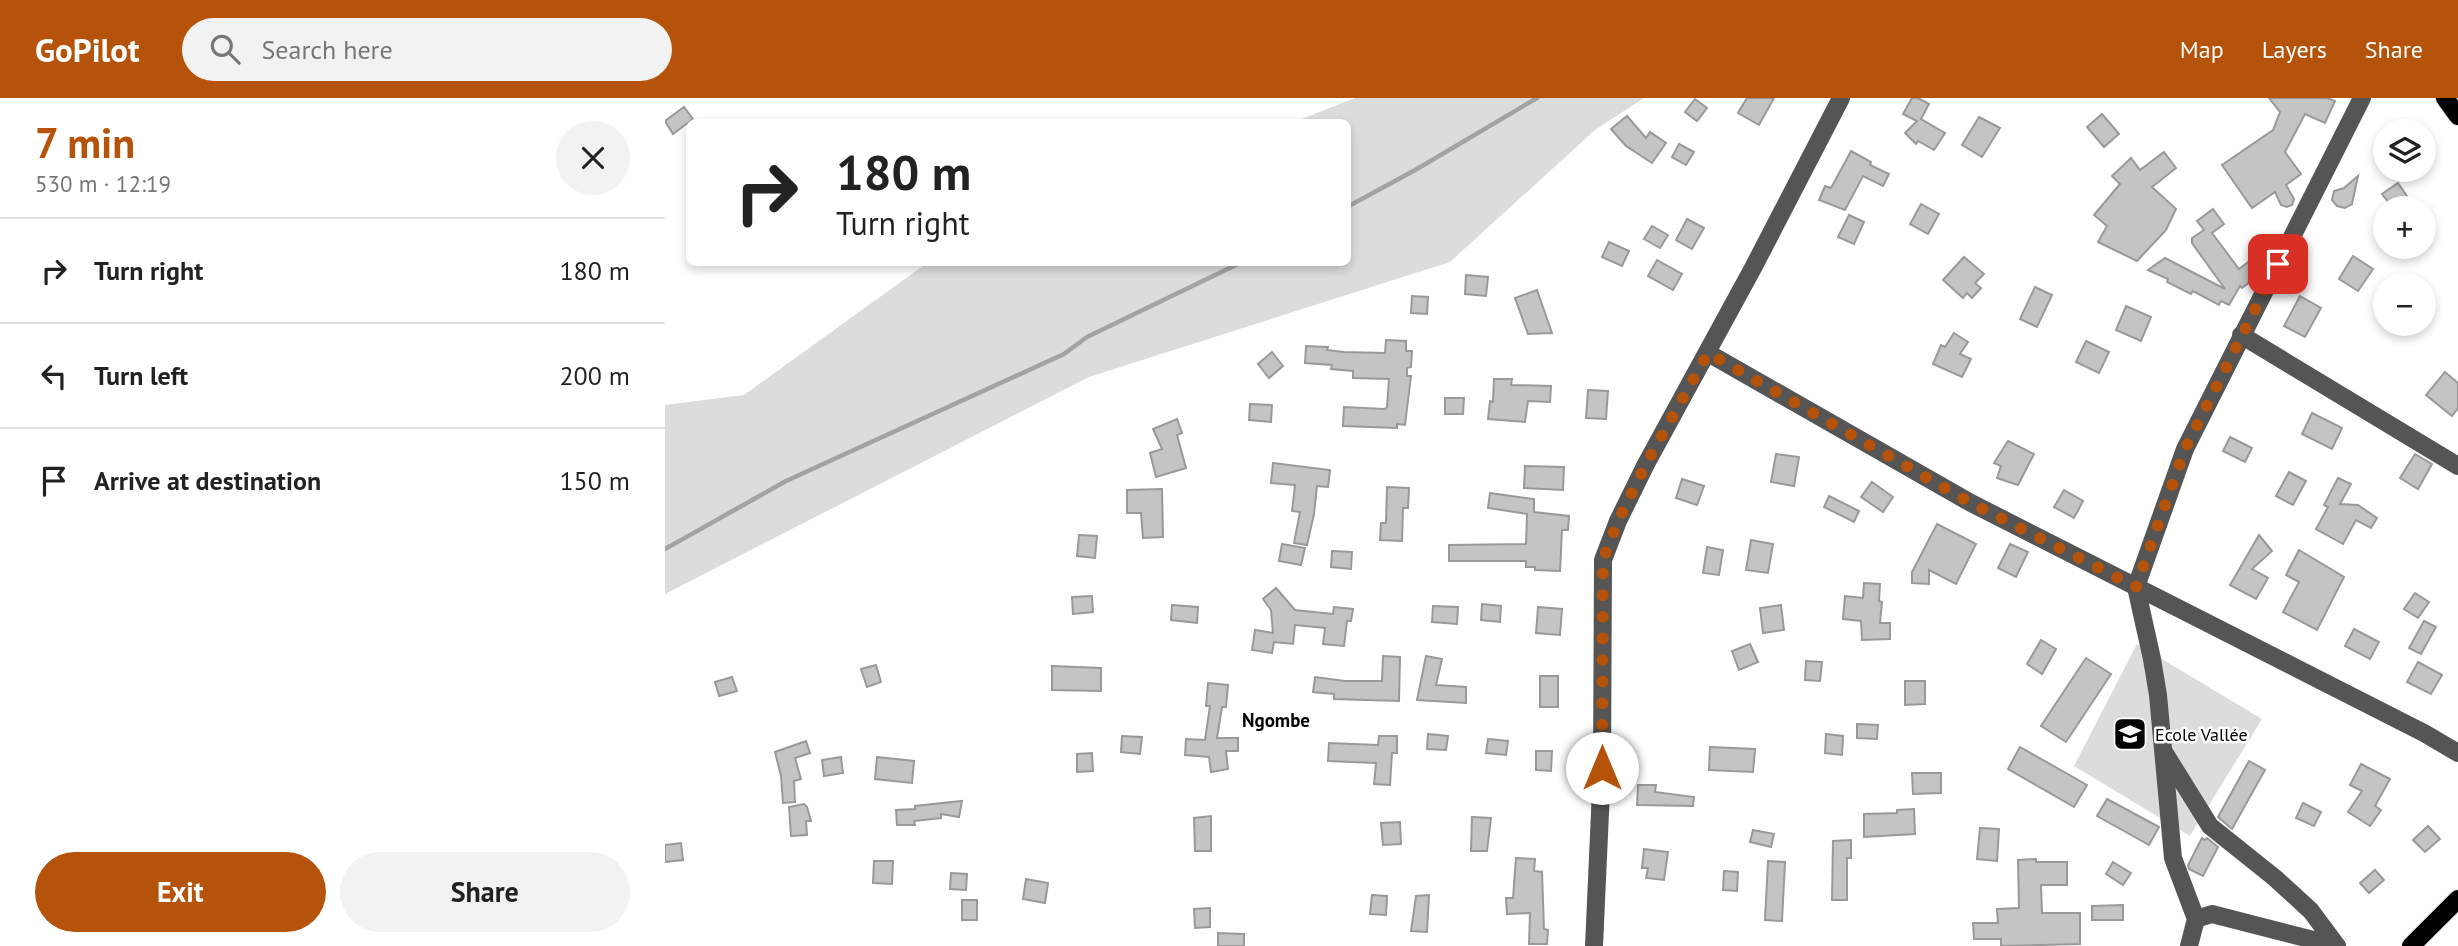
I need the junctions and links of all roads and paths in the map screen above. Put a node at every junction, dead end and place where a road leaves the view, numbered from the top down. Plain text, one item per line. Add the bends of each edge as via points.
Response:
1 (1841, 98) edge
2 (2362, 98) edge
3 (2445, 98) edge
4 (2458, 116) edge
5 (2241, 335) junction
6 (1708, 353) junction
7 (2458, 466) edge
8 (2136, 587) junction
9 (2163, 749) junction
10 (2458, 753) edge
11 (2458, 899) edge
12 (2196, 919) junction
13 (1594, 946) edge
14 (2189, 946) edge
15 (2337, 946) edge
16 (2411, 946) edge

1 - 6 street
2 - 5 street
3 - 4 main road
5 - 7 street
5 - 8 street via 2185,449
6 - 8 street via 1971,503
6 - 13 street via 1646,464 1603,560 1602,768
8 - 9 street via 2152,659
8 - 10 street
9 - 12 street via 2173,858
9 - 15 street via 2210,826 2311,911
11 - 16 main road
12 - 14 street
12 - 15 street via 2212,914

